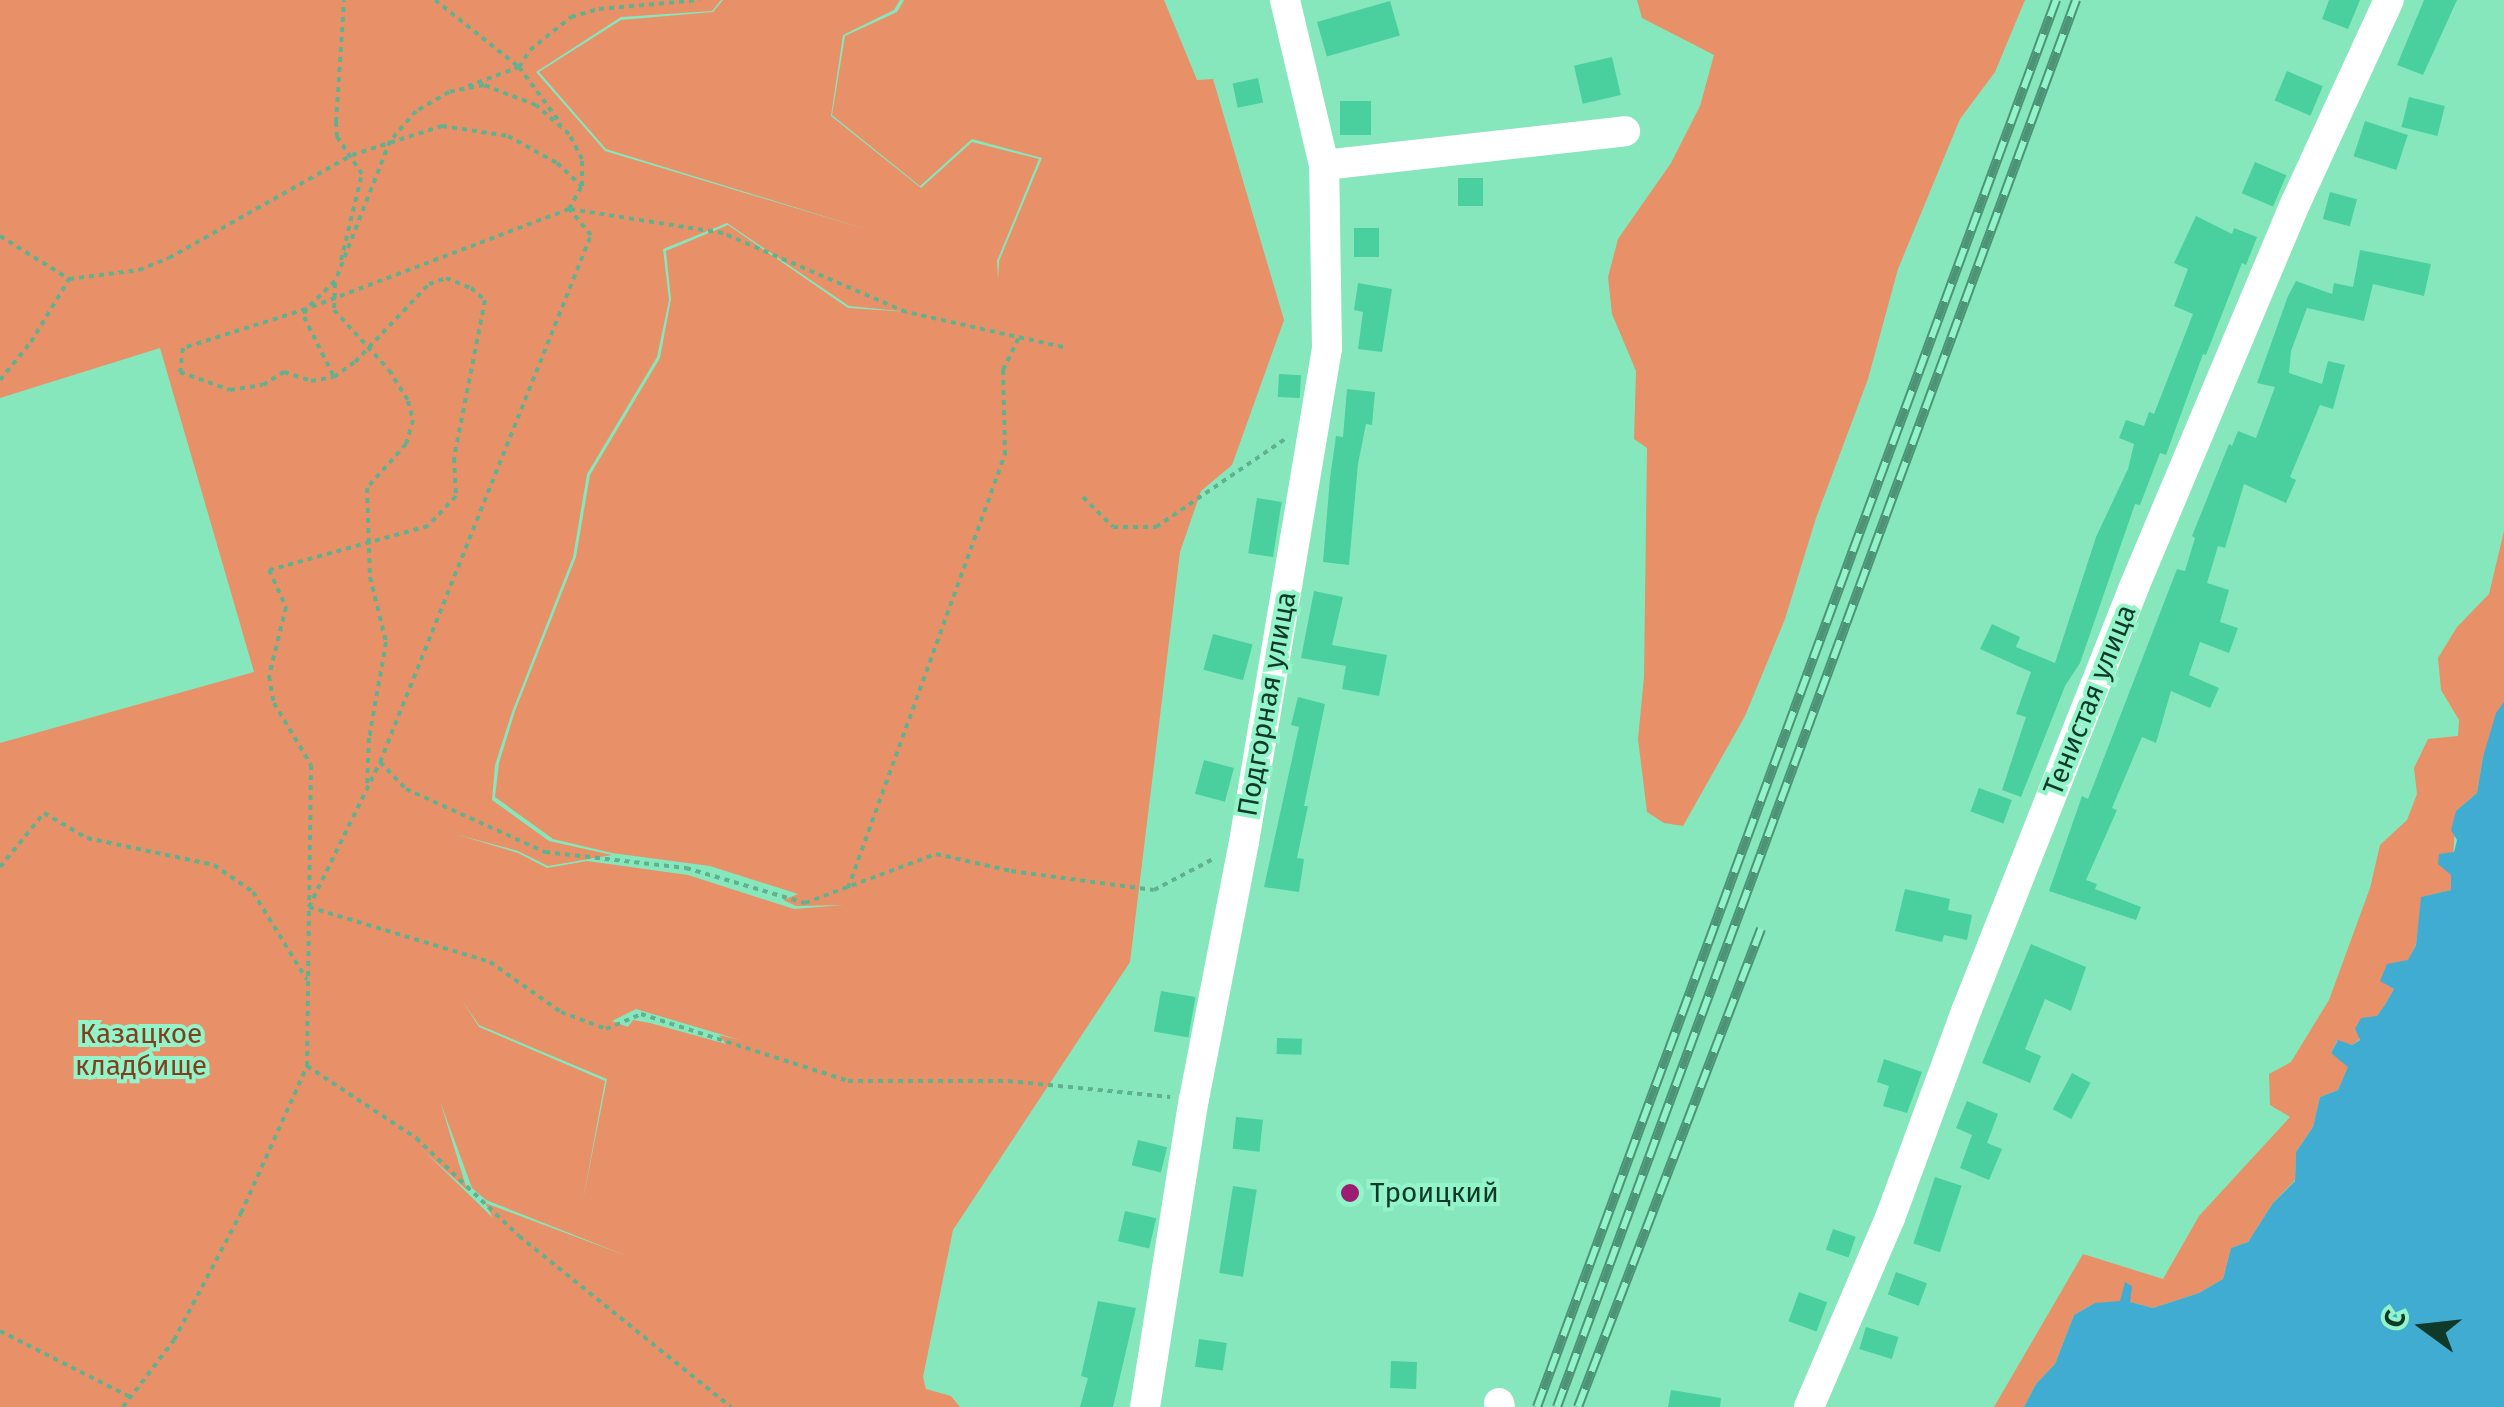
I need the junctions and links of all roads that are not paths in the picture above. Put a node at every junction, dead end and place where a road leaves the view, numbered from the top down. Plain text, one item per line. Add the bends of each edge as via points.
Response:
1 (1285, 0) edge
2 (2389, 0) edge
3 (1625, 130) dead end
4 (1324, 165) junction
5 (1145, 1407) edge
6 (1809, 1407) edge

1 - 4 street, Подгорная улица
2 - 6 street, Тенистая улица via 2142,569 1890,1218
3 - 4 street
4 - 5 street, Подгорная улица via 1328,348

